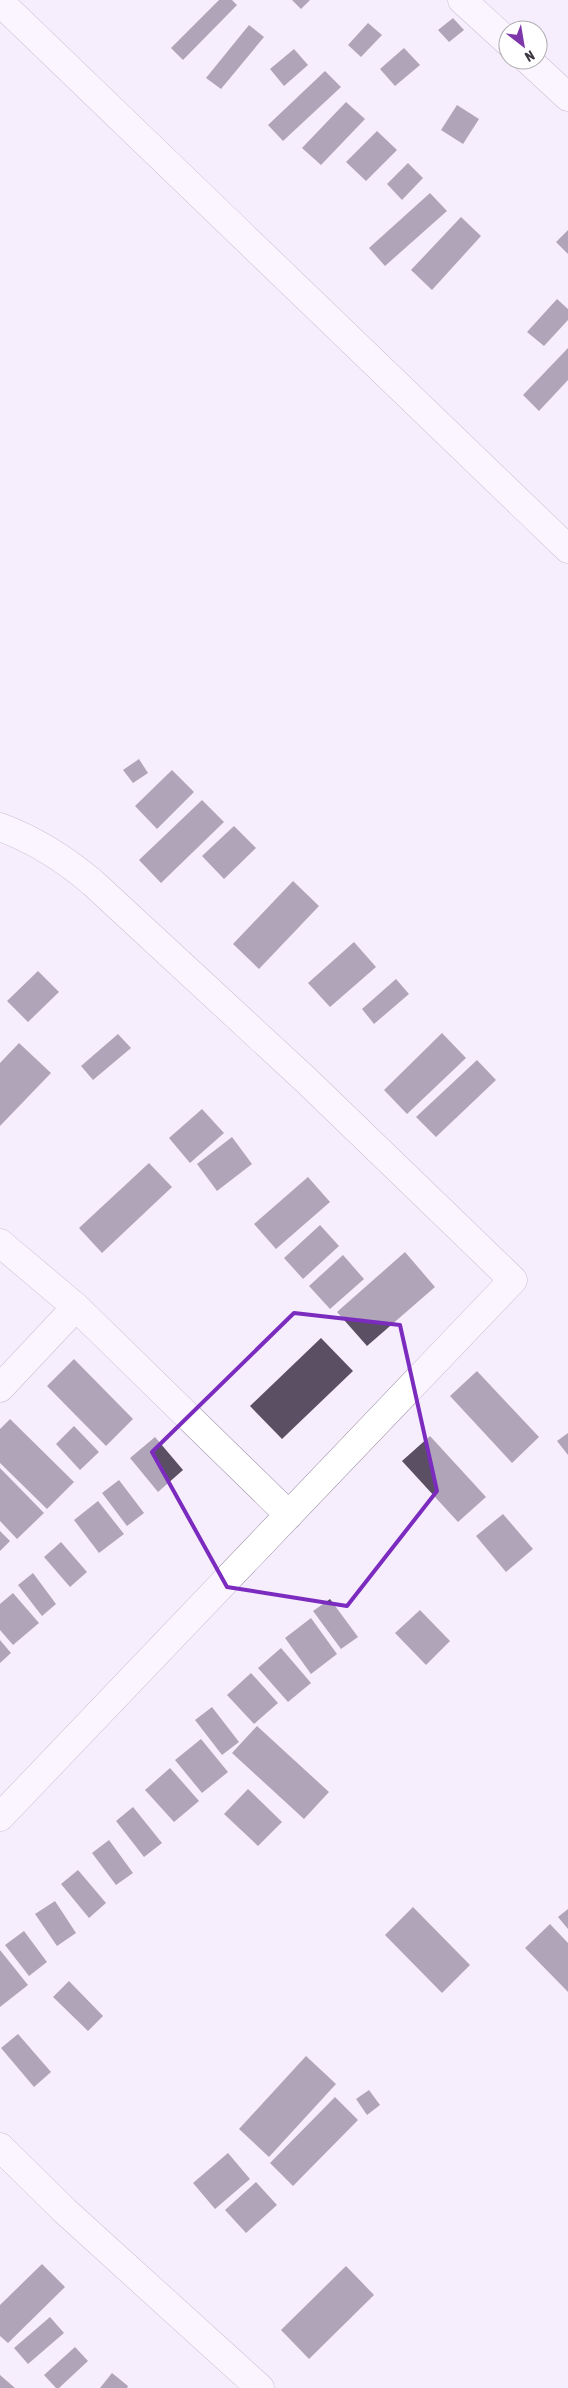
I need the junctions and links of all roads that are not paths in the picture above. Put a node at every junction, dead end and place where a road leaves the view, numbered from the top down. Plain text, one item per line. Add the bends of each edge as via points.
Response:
1 (462, 0) edge
2 (0, 2) edge
3 (498, 33) edge
4 (539, 70) edge
5 (568, 97) edge
6 (568, 549) edge
7 (0, 827) edge
8 (0, 1243) edge
9 (76, 1307) junction
10 (0, 1388) edge
11 (290, 1515) junction
12 (0, 1817) edge
13 (0, 2147) edge
14 (260, 2388) edge

1 - 3 street
2 - 6 street
4 - 5 street
7 - 11 street via 23,836 70,863 93,883 307,1081 513,1280
8 - 9 street
9 - 10 street
9 - 11 street
11 - 12 street
13 - 14 street via 65,2211

